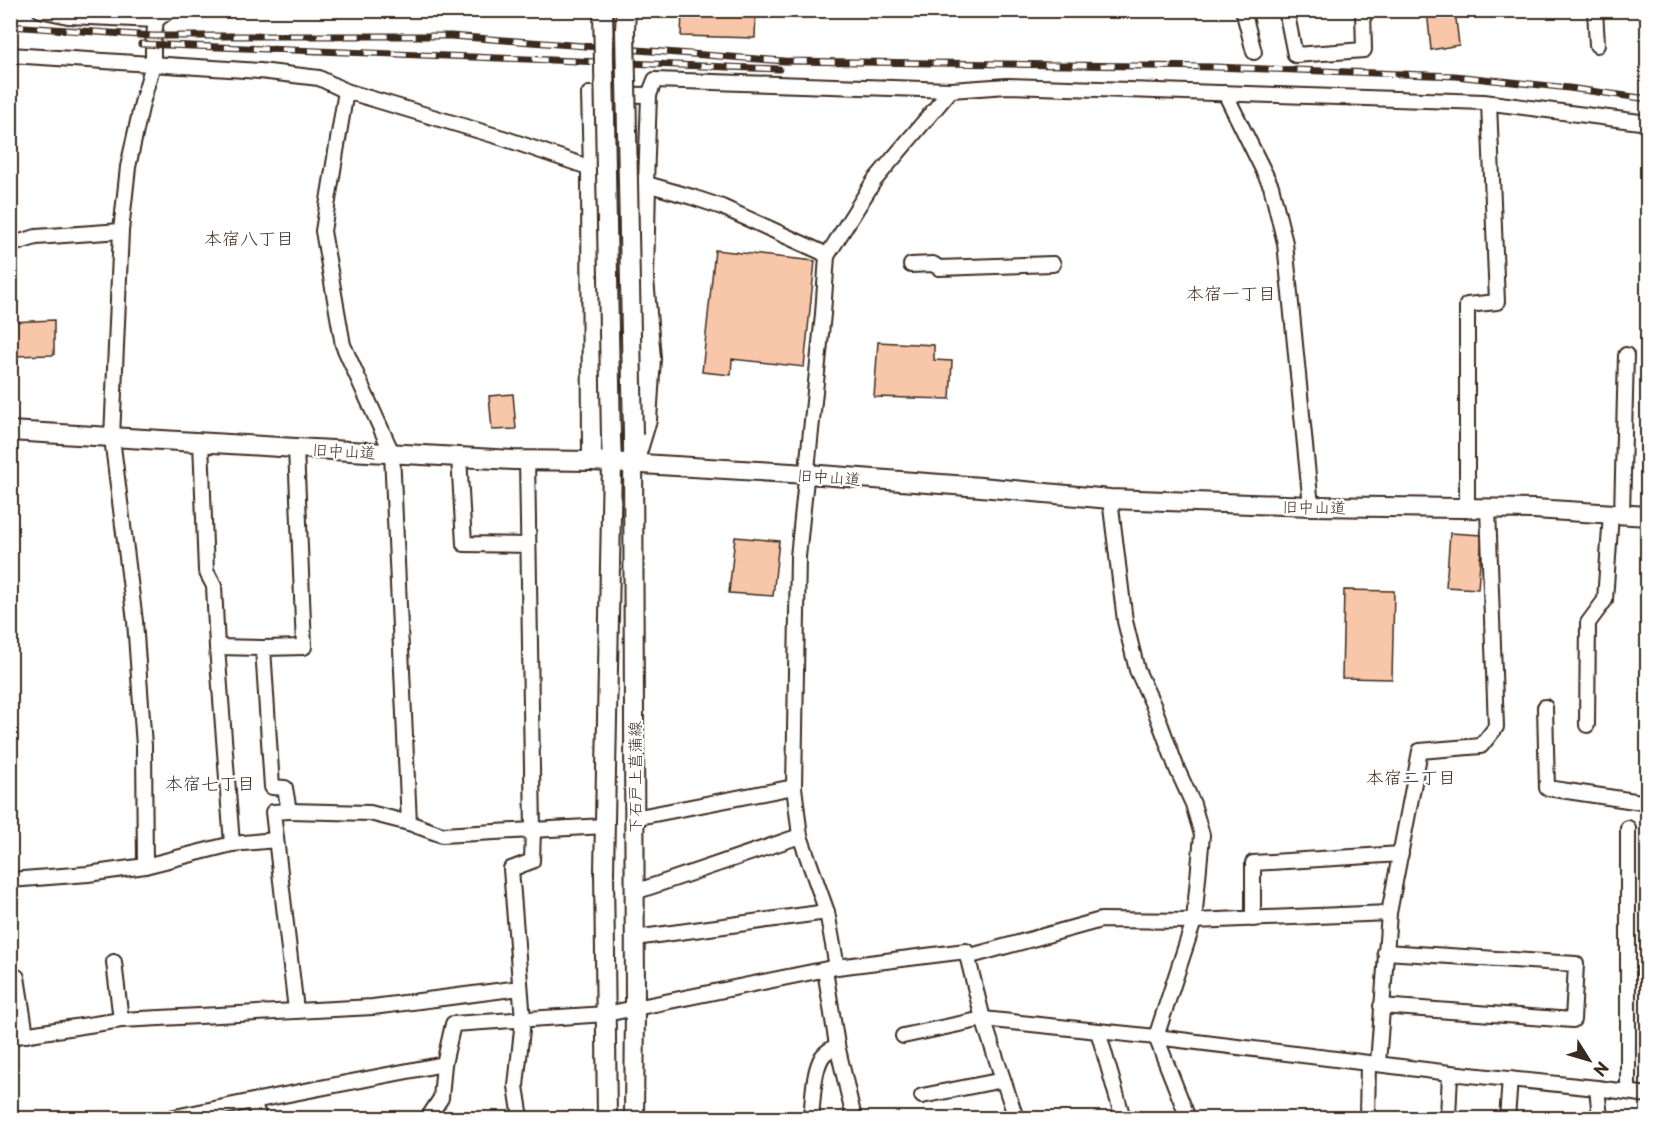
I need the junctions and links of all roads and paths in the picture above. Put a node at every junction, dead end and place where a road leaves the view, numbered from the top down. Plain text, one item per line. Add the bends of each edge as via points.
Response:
1 (40, 10) edge
2 (170, 10) edge
3 (603, 10) edge
4 (626, 10) edge
5 (1243, 10) edge
6 (1286, 10) edge
7 (1363, 10) edge
8 (1594, 10) edge
9 (156, 20) junction
10 (1597, 45) dead end
11 (1254, 52) dead end
12 (10, 55) edge
13 (153, 64) junction
14 (951, 90) junction
15 (346, 92) junction
16 (1225, 93) junction
17 (649, 94) junction
18 (1489, 102) junction
19 (1647, 123) edge
20 (591, 168) junction
21 (646, 184) junction
22 (121, 231) junction
23 (10, 245) edge
24 (827, 256) junction
25 (1053, 264) dead end
26 (911, 265) dead end
27 (1626, 355) dead end
28 (10, 431) edge
29 (112, 438) junction
30 (201, 442) junction
31 (296, 448) junction
32 (393, 453) junction
33 (459, 456) junction
34 (527, 459) junction
35 (592, 461) junction
36 (612, 463) junction
37 (634, 464) junction
38 (807, 474) junction
39 (1110, 499) junction
40 (1311, 506) junction
41 (1467, 509) junction
42 (1488, 509) junction
43 (1616, 514) junction
44 (1647, 516) edge
45 (528, 545) junction
46 (217, 647) junction
47 (263, 648) junction
48 (1545, 707) dead end
49 (1587, 725) dead end
50 (794, 787) junction
51 (1647, 803) edge
52 (289, 811) junction
53 (634, 818) junction
54 (409, 823) junction
55 (605, 826) junction
56 (1628, 828) dead end
57 (533, 830) junction
58 (800, 836) junction
59 (276, 840) junction
60 (232, 844) junction
61 (1401, 854) junction
62 (146, 866) junction
63 (10, 880) edge
64 (635, 892) junction
65 (827, 912) junction
66 (1389, 913) junction
67 (1253, 919) junction
68 (1194, 921) junction
69 (635, 938) junction
70 (1385, 952) junction
71 (968, 957) junction
72 (114, 962) dead end
73 (831, 968) junction
74 (18, 977) dead end
75 (520, 988) junction
76 (1381, 1006) junction
77 (635, 1007) junction
78 (296, 1010) junction
79 (606, 1014) junction
80 (983, 1019) junction
81 (121, 1020) junction
82 (523, 1020) junction
83 (1098, 1031) junction
84 (26, 1035) junction
85 (903, 1036) dead end
86 (10, 1037) edge
87 (1156, 1038) junction
88 (837, 1045) junction
89 (1373, 1063) junction
90 (444, 1064) junction
91 (1450, 1073) junction
92 (1510, 1079) junction
93 (1003, 1080) junction
94 (1597, 1088) junction
95 (1628, 1092) junction
96 (1647, 1095) edge
97 (922, 1096) dead end
98 (253, 1101) junction
99 (170, 1119) edge
100 (258, 1119) edge
101 (428, 1119) edge
102 (521, 1119) edge
103 (607, 1119) edge
104 (634, 1119) edge
105 (812, 1119) edge
106 (854, 1119) edge
107 (1016, 1119) edge
108 (1123, 1119) edge
109 (1188, 1119) edge
110 (1367, 1119) edge
111 (1448, 1119) edge
112 (1507, 1119) edge
113 (1600, 1119) edge

1 - 9 street via 68,16
2 - 9 street
3 - 36 main road, 下石戸上菖蒲線, bridge
4 - 37 main road, 下石戸上菖蒲線, bridge
5 - 11 street
6 - 7 street via 1295,55 1364,51
8 - 10 street
9 - 13 street
12 - 13 street
13 - 15 street via 319,78
13 - 22 street via 128,166
14 - 16 street via 1007,86
14 - 17 street via 655,80
14 - 24 street via 873,181
15 - 20 street
15 - 32 street via 323,231 343,345
16 - 18 street
16 - 40 street via 1271,186 1285,243
17 - 20 street via 589,93
17 - 21 street
18 - 19 street
18 - 41 street via 1497,302 1467,305
20 - 21 street
20 - 35 main road
21 - 24 street via 722,207
21 - 37 main road via 644,279 651,358 647,420
22 - 23 street via 36,237
22 - 29 street
24 - 38 street
25 - 26 street via 939,268 933,264
27 - 43 street
28 - 29 main road, 旧中山道
29 - 30 main road, 旧中山道
29 - 62 street via 136,632 144,746
30 - 31 main road, 旧中山道
30 - 46 street via 206,571 214,586
31 - 32 main road, 旧中山道
31 - 47 street via 304,647
32 - 33 main road, 旧中山道
32 - 54 street
33 - 34 main road, 旧中山道
33 - 45 street via 464,544
34 - 35 main road, 旧中山道
34 - 45 street
35 - 36 main road, 旧中山道
36 - 37 main road, 旧中山道
36 - 55 main road, 下石戸上菖蒲線
37 - 38 main road, 旧中山道
37 - 53 main road, 下石戸上菖蒲線
38 - 39 main road, 旧中山道
38 - 50 street via 798,557
39 - 40 main road, 旧中山道
39 - 68 street via 1125,621 1137,670 1202,835
40 - 41 main road, 旧中山道
41 - 42 main road, 旧中山道
42 - 43 main road, 旧中山道
42 - 61 street via 1496,727 1481,746 1420,751
43 - 44 main road, 旧中山道
43 - 49 street via 1605,600 1588,623
45 - 57 street
46 - 47 street
46 - 60 street
47 - 52 street via 272,787 285,788
48 - 51 street via 1547,788
50 - 53 street
50 - 58 street
52 - 54 street via 370,813
52 - 59 street via 273,812
53 - 64 main road, 下石戸上菖蒲線
54 - 57 street via 442,835
55 - 57 street
55 - 79 main road, 下石戸上菖蒲線
56 - 95 street
57 - 75 street via 532,861 511,869
58 - 64 street
58 - 65 street
59 - 60 street
59 - 78 street
60 - 62 street
61 - 66 street
61 - 67 street via 1253,863
62 - 63 street
64 - 69 main road, 下石戸上菖蒲線
65 - 69 street
65 - 73 street
66 - 67 street
66 - 70 street
67 - 68 street
68 - 71 street via 1101,920
68 - 87 street
69 - 77 main road, 下石戸上菖蒲線
70 - 76 street
70 - 76 street via 1576,964 1573,1020
71 - 73 street via 966,951
71 - 80 street
72 - 81 street
73 - 77 street
73 - 88 street
74 - 84 street
75 - 78 street via 373,1007
75 - 82 street
76 - 89 street
77 - 79 street
77 - 104 main road, 下石戸上菖蒲線
78 - 81 street
79 - 82 street
79 - 103 main road, 下石戸上菖蒲線
80 - 83 street
80 - 85 street
80 - 93 street
81 - 84 street
82 - 90 street via 453,1024
82 - 102 street via 516,1086
83 - 87 street
83 - 108 street
84 - 86 street
87 - 89 street
87 - 109 street
88 - 105 street via 822,1056
88 - 106 street
89 - 91 street
89 - 110 street
90 - 98 street
90 - 101 street via 441,1098
91 - 92 street
91 - 111 street
92 - 94 street
92 - 112 street
93 - 97 street
93 - 107 street
94 - 95 street
94 - 113 street
95 - 96 street
98 - 99 street
98 - 100 street

